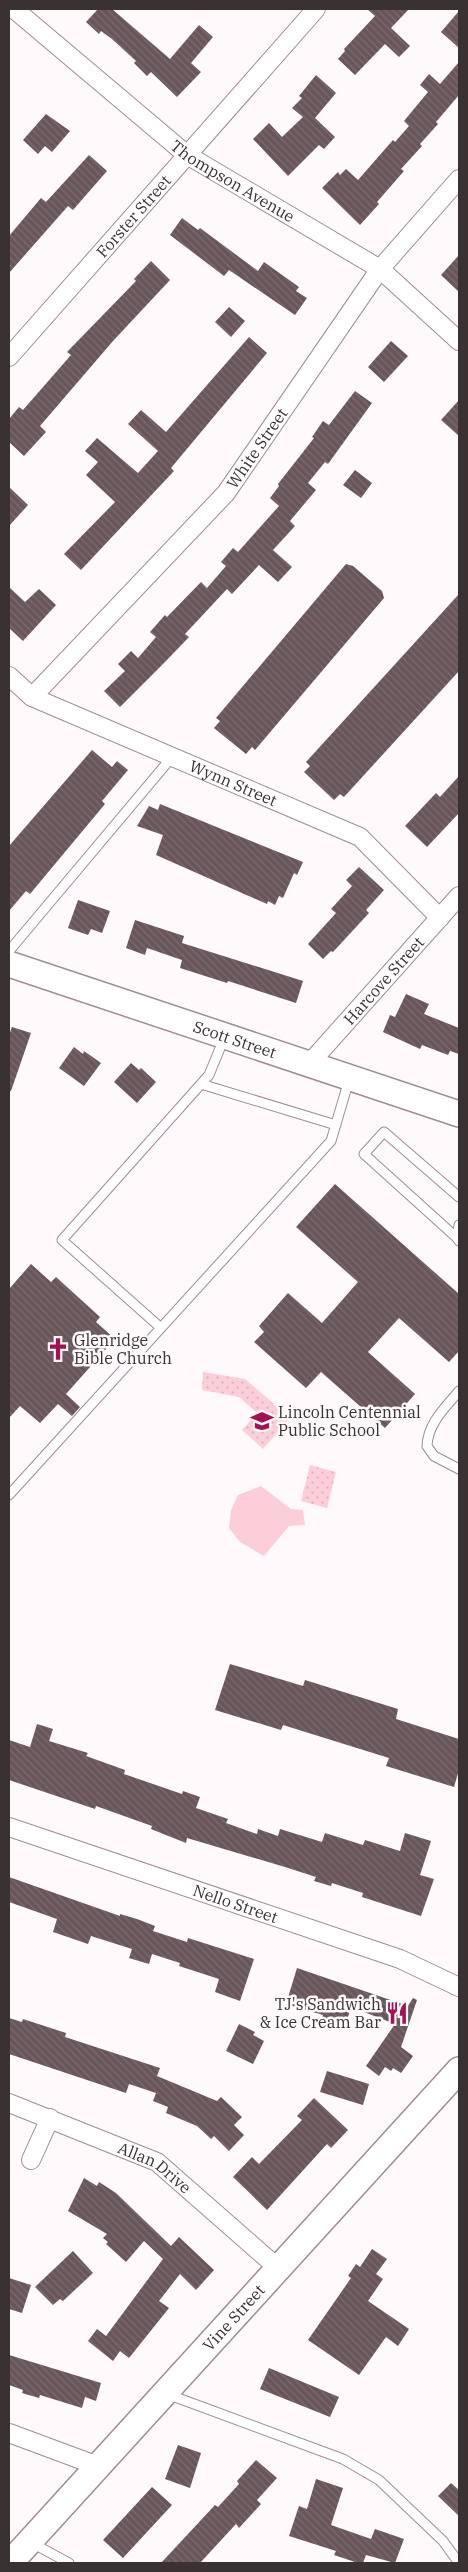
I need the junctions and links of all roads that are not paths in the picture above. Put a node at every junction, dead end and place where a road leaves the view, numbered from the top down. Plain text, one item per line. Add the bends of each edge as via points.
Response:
1 (14, 9) edge
2 (316, 9) edge
3 (187, 155) junction
4 (459, 179) edge
5 (380, 269) junction
6 (459, 341) edge
7 (9, 357) edge
8 (9, 676) edge
9 (32, 697) junction
10 (172, 757) junction
11 (459, 896) edge
12 (440, 918) junction
13 (9, 951) edge
14 (9, 964) edge
15 (225, 1036) junction
16 (308, 1064) junction
17 (350, 1078) junction
18 (201, 1084) junction
19 (459, 1114) edge
20 (336, 1125) junction
21 (459, 1197) edge
22 (459, 1225) edge
23 (458, 1240) edge
24 (161, 1328) junction
25 (459, 1391) edge
26 (459, 1469) edge
27 (9, 1495) edge
28 (9, 1827) edge
29 (459, 1987) edge
30 (459, 2070) edge
31 (9, 2103) edge
32 (50, 2118) junction
33 (31, 2160) dead end
34 (278, 2268) junction
35 (164, 2392) junction
36 (9, 2433) edge
37 (98, 2466) junction
38 (29, 2541) junction
39 (10, 2563) edge
40 (69, 2563) edge
41 (459, 2563) edge

1 - 3 street, Thompson Avenue
2 - 3 street, Forster Street
3 - 5 street, Thompson Avenue
3 - 7 street, Forster Street
4 - 5 street, White Street
5 - 6 street, Thompson Avenue
5 - 9 street, White Street via 226,493
8 - 9 street, Wynn Street
9 - 10 street, Wynn Street
10 - 12 street, Wynn Street via 360,837
10 - 13 lane
11 - 12 street, Harcove Street
12 - 16 street, Harcove Street
14 - 15 street, Scott Street
15 - 16 street, Scott Street
15 - 18 lane via 209,1075
16 - 17 street, Scott Street
17 - 19 street, Scott Street
17 - 20 lane
18 - 20 lane
18 - 24 lane via 62,1240
20 - 24 lane via 331,1141
21 - 23 lane via 384,1132 364,1154
22 - 23 lane
24 - 27 lane
25 - 26 lane via 435,1419 427,1436 427,1446 434,1456
28 - 29 street, Nello Street via 400,1959
30 - 34 street, Vine Street
31 - 32 street, Allan Drive
32 - 33 street
32 - 34 street, Allan Drive via 158,2162
34 - 35 street, Vine Street
35 - 37 street, Vine Street
35 - 41 lane via 350,2464 379,2480 443,2541
36 - 37 street
37 - 38 street, Vine Street
38 - 39 street, Vine Street
38 - 40 lane

